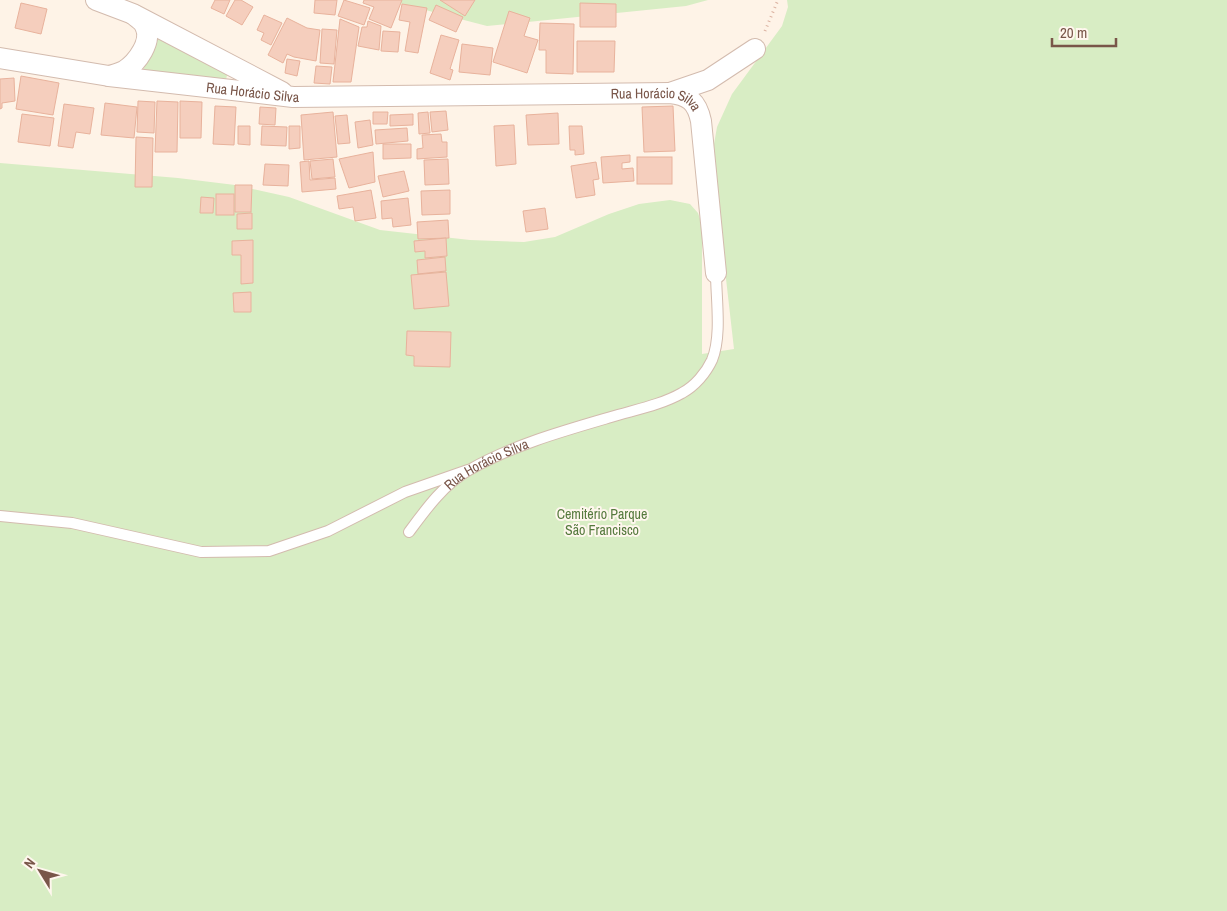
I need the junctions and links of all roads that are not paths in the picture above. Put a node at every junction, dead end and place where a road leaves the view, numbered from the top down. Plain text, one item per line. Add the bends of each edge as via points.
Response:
1 (96, 0) edge
2 (133, 14) junction
3 (0, 58) edge
4 (109, 76) junction
5 (670, 93) junction
6 (293, 97) junction
7 (700, 115) junction
8 (716, 273) joint
9 (468, 470) junction
10 (0, 516) edge
11 (409, 532) dead end

1 - 2 street
2 - 4 street via 146,26 146,42 131,66
2 - 6 street
3 - 4 street, Rua Horácio Silva
4 - 6 street, Rua Horácio Silva
5 - 6 street, Rua Horácio Silva
5 - 7 street, Rua Horácio Silva via 690,99
5 - 7 street via 708,80 748,54 712,88
7 - 8 street, Rua Horácio Silva
8 - 9 lane, Rua Horácio Silva via 715,351 697,382 669,400 575,427
9 - 10 lane via 405,492 328,532 268,551 201,552 72,523
9 - 11 lane, Rua Horácio Silva via 428,506

